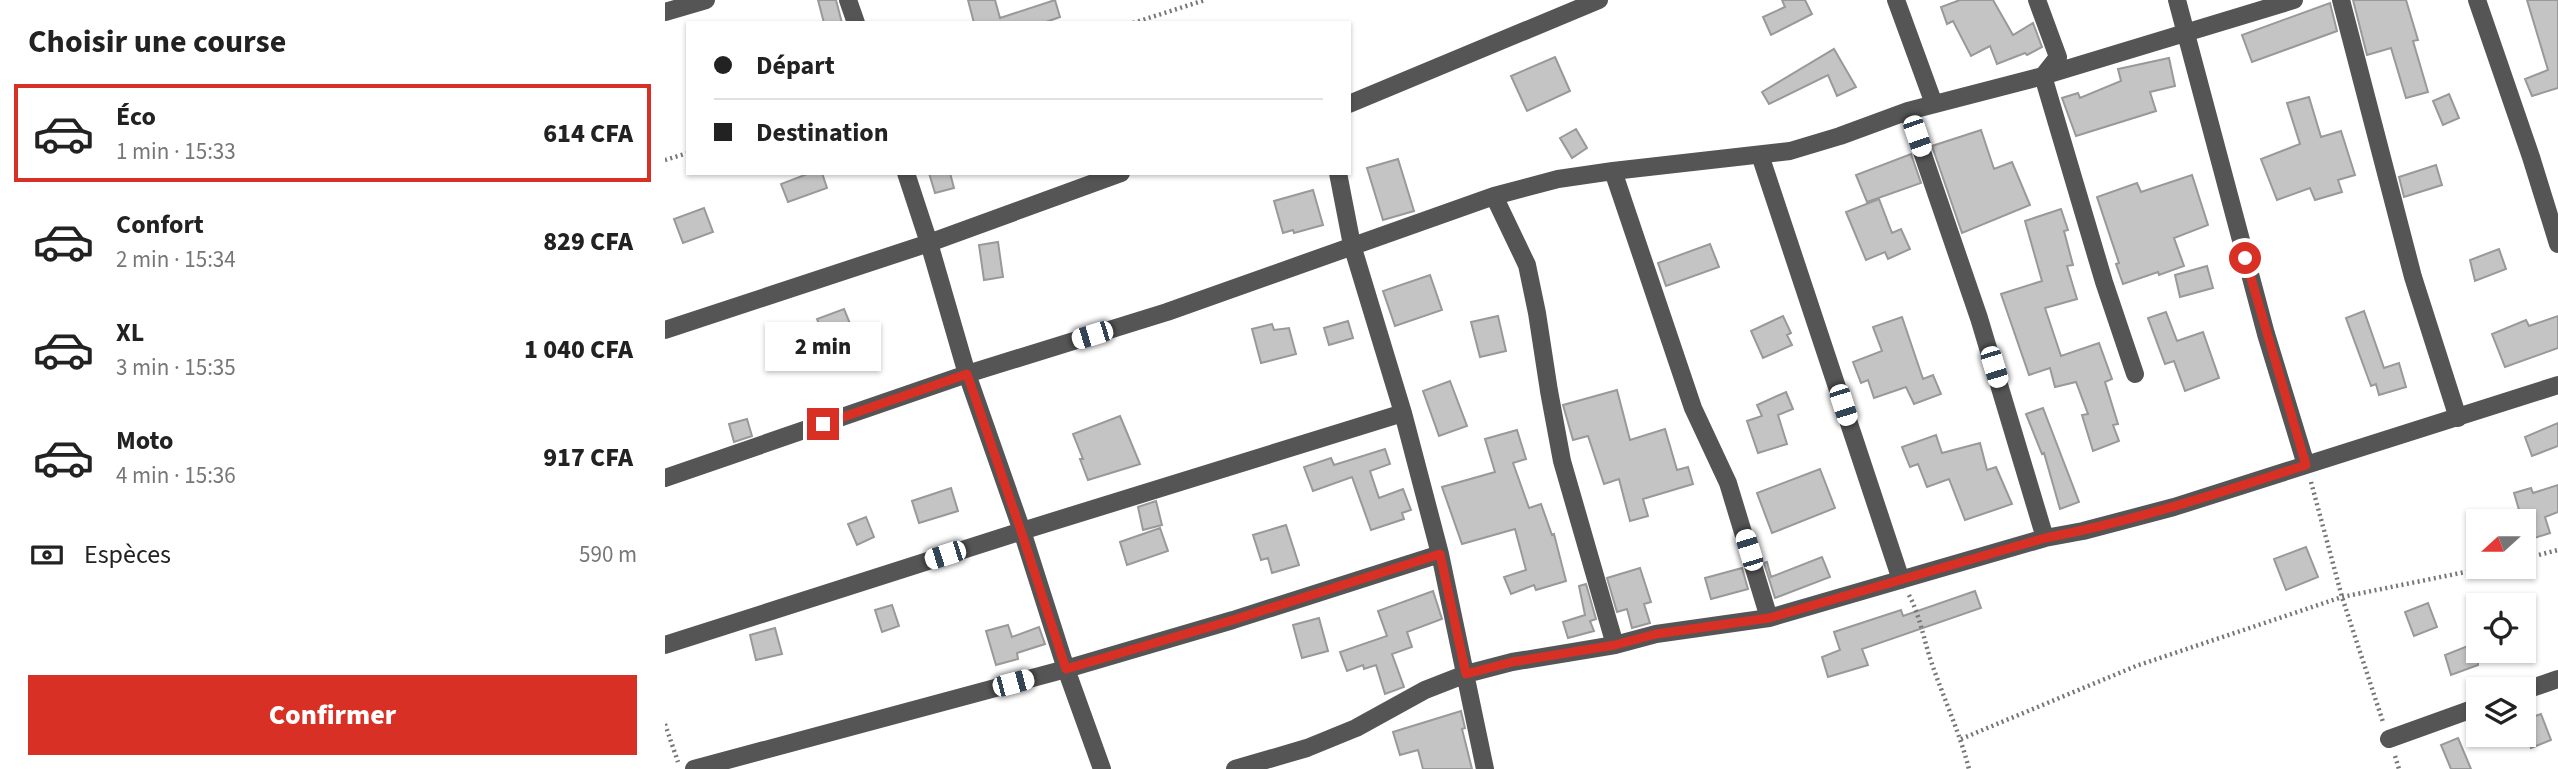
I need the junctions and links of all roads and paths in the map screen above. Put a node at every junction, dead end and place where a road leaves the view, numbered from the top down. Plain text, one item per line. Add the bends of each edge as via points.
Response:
1 (706, 0) edge
2 (848, 0) edge
3 (1205, 0) edge
4 (1599, 0) edge
5 (1896, 0) edge
6 (2037, 0) edge
7 (2177, 0) edge
8 (2294, 0) edge
9 (2341, 0) edge
10 (2477, 0) edge
11 (665, 12) edge
12 (855, 21) edge
13 (1139, 21) edge
14 (2186, 31) junction
15 (2043, 76) junction
16 (1351, 103) edge
17 (1934, 104) junction
18 (1908, 110) junction
19 (686, 154) edge
20 (1760, 155) junction
21 (665, 160) edge
22 (1613, 171) junction
23 (907, 175) edge
24 (1116, 175) edge
25 (1338, 175) edge
26 (1494, 196) junction
27 (929, 243) junction
28 (2558, 244) edge
29 (1352, 245) junction
30 (665, 330) edge
31 (967, 374) junction
32 (2135, 374) dead end
33 (2558, 385) edge
34 (1403, 413) junction
35 (2458, 418) junction
36 (2306, 465) junction
37 (665, 478) edge
38 (1021, 531) junction
39 (2045, 538) junction
40 (2558, 550) edge
41 (1440, 554) junction
42 (2536, 556) edge
43 (2466, 572) edge
44 (1901, 580) junction
45 (2342, 597) junction
46 (1769, 618) junction
47 (665, 645) edge
48 (1615, 645) junction
49 (1066, 669) junction
50 (1466, 674) junction
51 (2558, 679) edge
52 (2536, 687) edge
53 (2466, 711) edge
54 (665, 724) edge
55 (1961, 739) junction
56 (2389, 739) junction
57 (681, 769) edge
58 (694, 769) edge
59 (1103, 769) edge
60 (1235, 769) edge
61 (1485, 769) edge
62 (1969, 769) edge
63 (2399, 769) edge

1 - 11 street
2 - 12 street
3 - 13 path
4 - 16 street
5 - 17 street
6 - 15 street via 2058,57
7 - 14 street
8 - 14 street
9 - 35 street via 2413,277
10 - 28 street
14 - 15 street
14 - 36 street via 2266,334
15 - 17 street
15 - 32 street
17 - 18 street
18 - 20 street via 1840,136
18 - 39 street via 1979,318
19 - 21 path
20 - 22 street
20 - 44 street
22 - 26 street
22 - 46 street via 1693,408 1728,483
23 - 27 street
24 - 27 street
25 - 29 street
26 - 29 street
26 - 48 street via 1527,265 1562,461
27 - 30 street
27 - 31 street
29 - 31 street via 1167,312
29 - 34 street
31 - 37 street
31 - 38 street
33 - 35 street
34 - 38 street
34 - 41 street
35 - 36 street
36 - 39 street via 2174,507
36 - 45 path
38 - 47 street
38 - 49 street
39 - 44 street
40 - 42 path
41 - 49 street
41 - 50 street
43 - 45 path
44 - 46 street
44 - 55 path via 1918,612 1932,665
45 - 55 path via 2136,666
45 - 56 path
46 - 48 street via 1656,634
48 - 50 street
49 - 58 street
49 - 59 street
50 - 60 street via 1344,733
50 - 61 street
51 - 52 street
53 - 56 street
54 - 57 path
55 - 62 path
56 - 63 path

